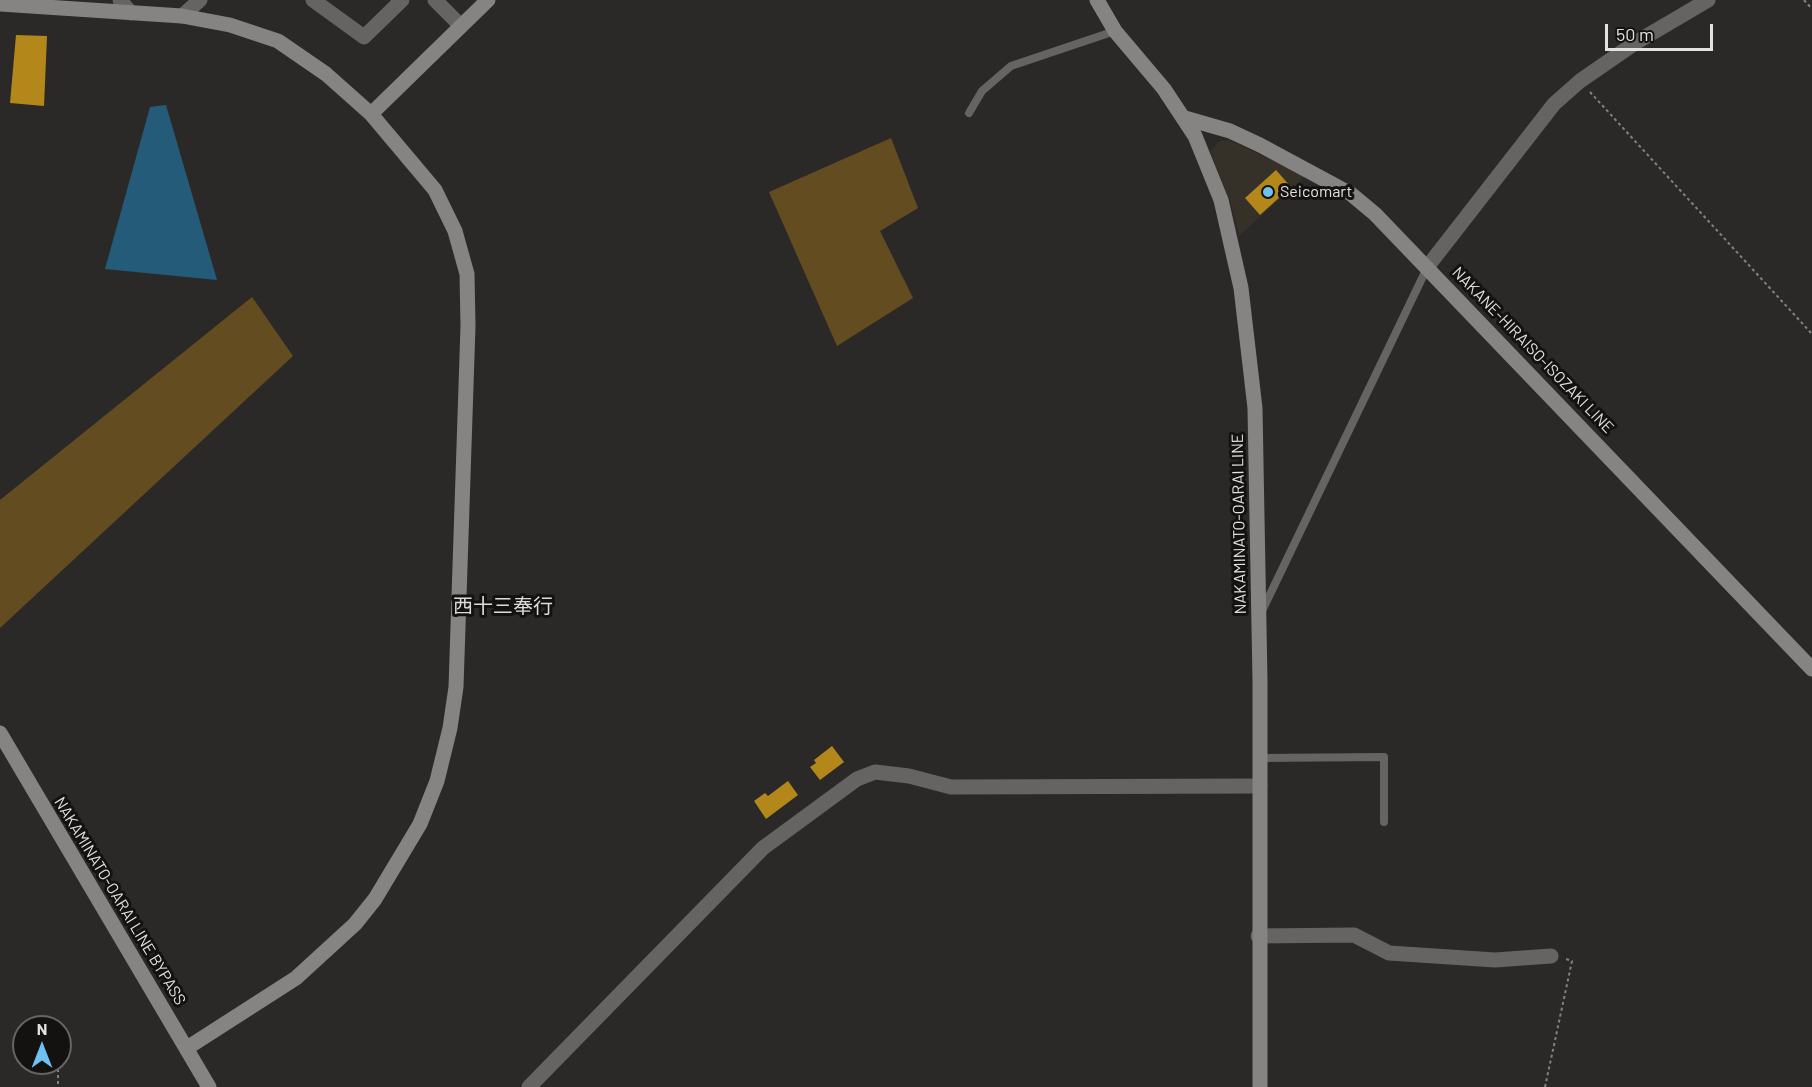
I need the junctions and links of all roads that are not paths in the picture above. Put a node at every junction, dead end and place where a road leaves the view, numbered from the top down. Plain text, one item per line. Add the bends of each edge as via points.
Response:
1 (120, 0) edge
2 (200, 0) edge
3 (313, 0) edge
4 (402, 0) edge
5 (435, 0) edge
6 (488, 0) edge
7 (1097, 0) edge
8 (1708, 0) edge
9 (0, 4) edge
10 (131, 13) junction
11 (182, 16) junction
12 (461, 26) junction
13 (1114, 30) junction
14 (969, 113) dead end
15 (371, 114) junction
16 (1185, 118) junction
17 (1428, 266) junction
18 (1258, 617) junction
19 (1812, 669) edge
20 (0, 733) edge
21 (1260, 758) junction
22 (1260, 786) junction
23 (1384, 822) dead end
24 (1258, 936) junction
25 (1551, 956) road end
26 (187, 1048) junction
27 (209, 1087) edge
28 (529, 1087) edge
29 (1260, 1087) edge

1 - 10 street
2 - 11 street
3 - 4 street via 364,37
5 - 12 street
6 - 12 main road
7 - 13 main road, NAKAMINATO-OARAI LINE
8 - 17 street via 1580,81 1554,104
9 - 10 main road
10 - 11 main road
11 - 15 main road via 278,40 326,74
12 - 15 main road
13 - 14 lane via 1011,66 982,91
13 - 16 main road, NAKAMINATO-OARAI LINE
15 - 26 main road via 435,190 455,231 467,274 456,675 450,728 437,781 420,824 375,899 355,924 296,978
16 - 17 main road, NAKANE-HIRAISO-ISOZAKI LINE via 1230,131 1351,194
16 - 18 main road, NAKAMINATO-OARAI LINE via 1221,200 1240,288 1255,408
17 - 18 lane
17 - 19 main road, NAKANE-HIRAISO-ISOZAKI LINE
18 - 21 main road, NAKAMINATO-OARAI LINE
20 - 26 main road, NAKAMINATO-OARAI LINE BYPASS
21 - 22 main road, NAKAMINATO-OARAI LINE
21 - 23 lane via 1384,757
22 - 24 main road, NAKAMINATO-OARAI LINE
22 - 28 street via 951,787 875,772 857,779 763,848
24 - 25 street via 1354,935 1389,953 1484,959
24 - 29 main road, NAKAMINATO-OARAI LINE
26 - 27 main road, NAKAMINATO-OARAI LINE BYPASS

